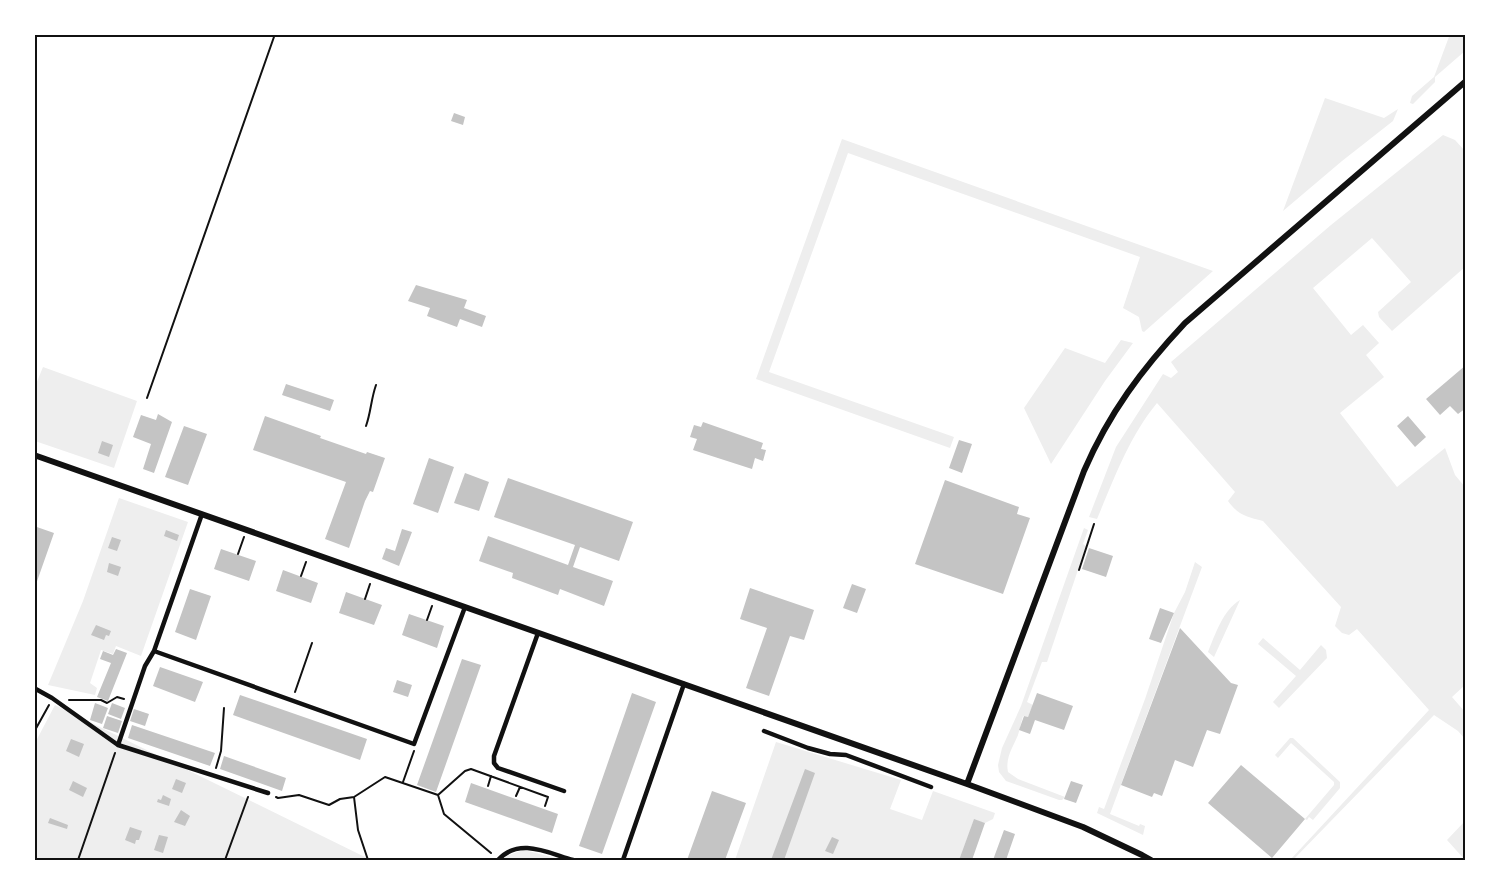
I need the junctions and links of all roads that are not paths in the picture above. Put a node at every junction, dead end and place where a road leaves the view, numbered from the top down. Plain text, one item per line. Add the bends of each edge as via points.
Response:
1 (1466, 81) edge
2 (34, 454) edge
3 (202, 514) junction
4 (465, 607) junction
5 (538, 633) junction
6 (154, 651) junction
7 (684, 684) junction
8 (34, 688) edge
9 (764, 731) dead end
10 (118, 745) junction
11 (967, 784) junction
12 (931, 787) dead end
13 (564, 791) dead end
14 (268, 793) road end
15 (498, 860) edge
16 (573, 861) edge
17 (623, 861) edge
18 (1151, 861) edge

1 - 11 street via 1185,324 1130,386 1084,471
2 - 3 street
3 - 4 street
3 - 6 lane
4 - 5 street
4 - 6 lane via 414,744
5 - 7 street
5 - 13 lane via 494,763 498,768
6 - 10 lane via 145,666
7 - 11 street
7 - 17 lane
8 - 10 lane
9 - 12 lane via 808,748 846,755
10 - 14 lane
11 - 18 street via 1083,827
15 - 16 lane via 518,847 528,847

